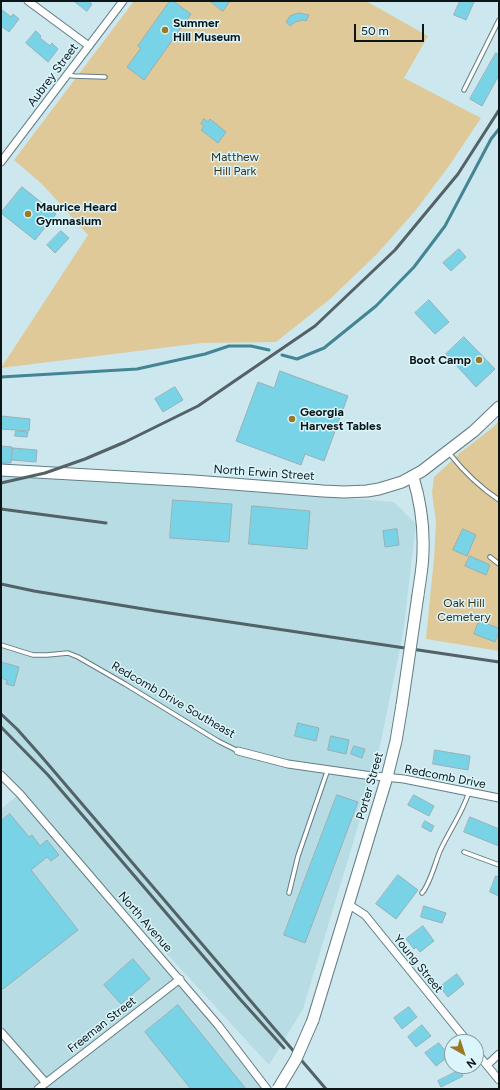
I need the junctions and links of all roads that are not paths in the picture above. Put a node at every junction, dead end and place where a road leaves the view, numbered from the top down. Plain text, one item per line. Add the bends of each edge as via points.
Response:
1 (28, 1) edge
2 (123, 1) edge
3 (499, 20) edge
4 (89, 46) junction
5 (67, 75) junction
6 (105, 77) dead end
7 (464, 90) dead end
8 (1, 162) edge
9 (499, 407) edge
10 (448, 452) junction
11 (1, 470) edge
12 (413, 476) junction
13 (499, 500) edge
14 (490, 557) dead end
15 (499, 564) edge
16 (1, 645) edge
17 (238, 751) joint
18 (328, 770) junction
19 (1, 775) edge
20 (388, 777) junction
21 (469, 792) junction
22 (499, 798) edge
23 (464, 852) dead end
24 (499, 865) edge
25 (289, 893) dead end
26 (422, 893) dead end
27 (348, 904) junction
28 (180, 979) junction
29 (1, 1032) edge
30 (462, 1034) edge
31 (499, 1054) edge
32 (484, 1063) edge
33 (486, 1066) junction
34 (499, 1080) edge
35 (46, 1083) junction
36 (38, 1089) edge
37 (267, 1089) edge
38 (278, 1089) edge

1 - 4 street
2 - 4 street, Aubrey Street
3 - 7 lane
4 - 5 street, Aubrey Street
5 - 6 lane
5 - 8 street, Aubrey Street
9 - 10 street, North Erwin Street via 484,423
10 - 12 street, North Erwin Street
10 - 13 lane via 466,474
11 - 12 street, North Erwin Street via 194,480 344,492 379,489
12 - 20 street, Porter Street, bridge via 421,509 422,566 402,705
14 - 15 lane
16 - 17 lane, Redcomb Drive Southeast via 33,655 68,653 78,657
17 - 18 street, Redcomb Drive Southeast via 288,764
18 - 20 street, Redcomb Drive Southeast
18 - 25 lane via 298,856
19 - 28 street, North Avenue
20 - 21 street, Redcomb Drive
20 - 27 street, Porter Street
21 - 22 street, Redcomb Drive
21 - 26 lane via 465,806 447,836 427,887
23 - 24 lane
27 - 30 street, Young Street via 365,915
27 - 38 street, Porter Street, bridge via 313,1020 296,1059
28 - 35 street, Freeman Street
28 - 37 street, North Avenue
29 - 35 street
31 - 33 street
32 - 33 street
33 - 34 street
35 - 36 street, Freeman Street

